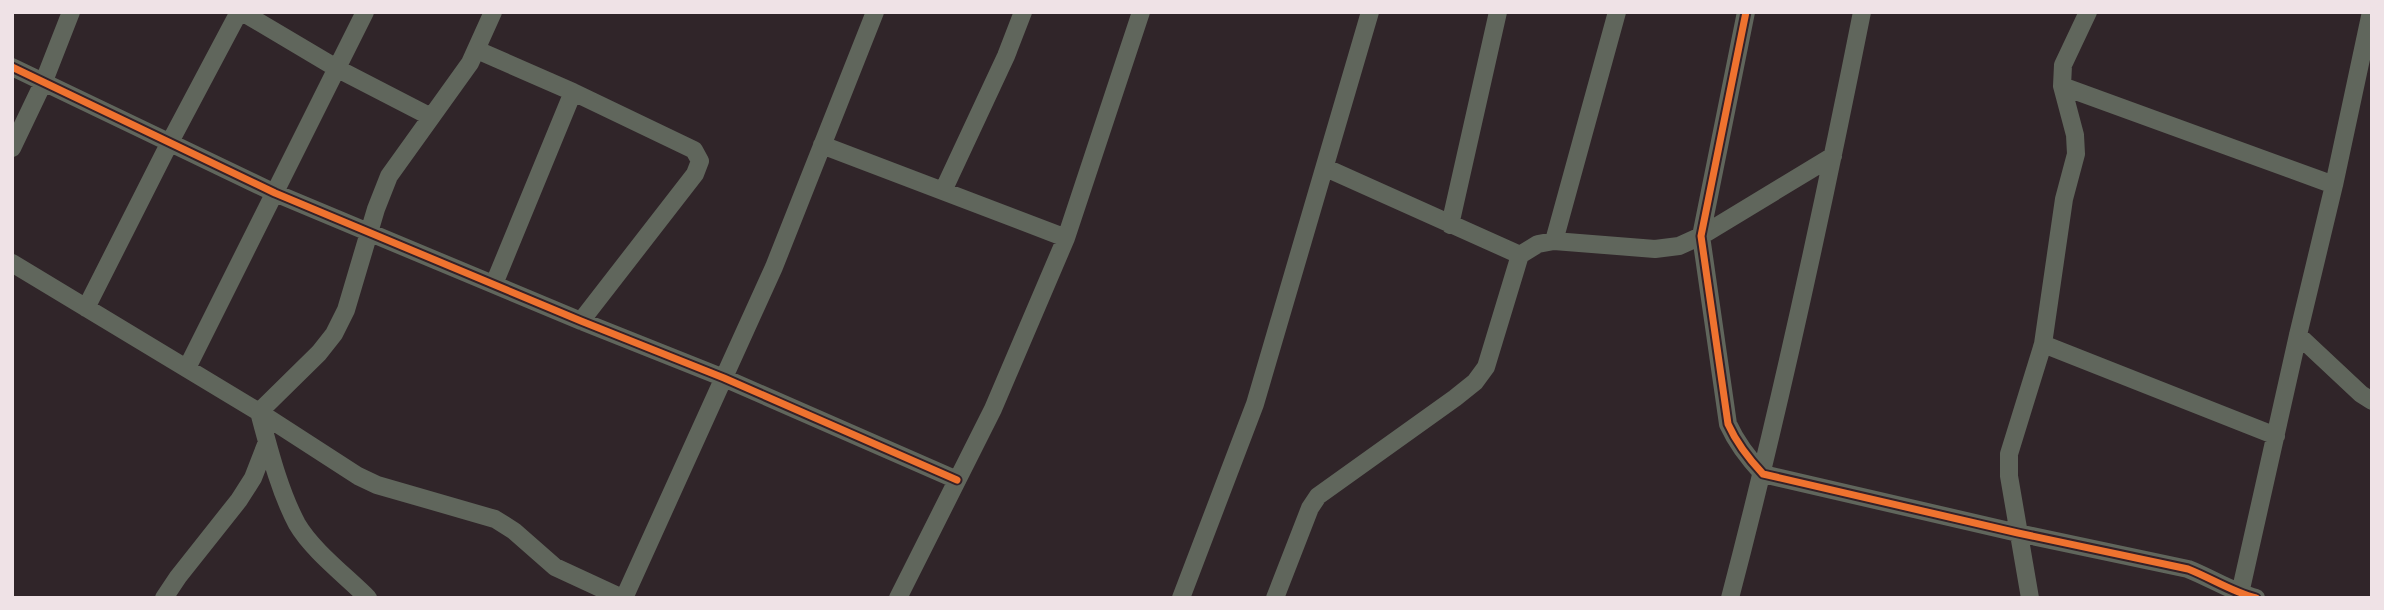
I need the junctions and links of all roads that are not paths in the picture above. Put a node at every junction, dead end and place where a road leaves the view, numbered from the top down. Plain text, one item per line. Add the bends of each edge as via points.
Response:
1 (71, 12) edge
2 (241, 12) edge
3 (365, 12) edge
4 (494, 12) edge
5 (875, 12) edge
6 (1023, 12) edge
7 (1141, 12) edge
8 (1370, 12) edge
9 (1498, 12) edge
10 (1617, 12) edge
11 (1746, 12) edge
12 (1861, 12) edge
13 (2088, 12) edge
14 (2371, 12) edge
15 (477, 50) junction
16 (12, 66) edge
17 (338, 69) junction
18 (44, 81) junction
19 (2062, 86) junction
20 (573, 92) junction
21 (431, 117) junction
22 (170, 142) junction
23 (822, 145) junction
24 (12, 148) edge
25 (1833, 156) junction
26 (1326, 168) junction
27 (2334, 185) junction
28 (943, 191) junction
29 (275, 193) junction
30 (1450, 225) junction
31 (369, 233) junction
32 (1701, 236) junction
33 (1066, 238) junction
34 (1554, 242) junction
35 (1520, 255) junction
36 (12, 263) edge
37 (494, 284) junction
38 (86, 308) junction
39 (581, 321) junction
40 (2298, 335) junction
41 (2043, 344) junction
42 (187, 368) junction
43 (724, 378) junction
44 (2372, 401) edge
45 (259, 412) junction
46 (2276, 436) junction
47 (267, 442) junction
48 (1763, 474) junction
49 (957, 480) junction
50 (2018, 533) junction
51 (2245, 597) edge
52 (164, 598) edge
53 (368, 598) edge
54 (623, 598) edge
55 (898, 598) edge
56 (1181, 598) edge
57 (1275, 598) edge
58 (1730, 598) edge
59 (2029, 598) edge

1 - 18 street
2 - 17 street
2 - 22 street
3 - 17 street
4 - 15 street
5 - 23 street
6 - 28 street
7 - 33 street
8 - 26 street
9 - 30 street
10 - 34 street
11 - 32 street
12 - 25 street
13 - 19 street via 2063,65
14 - 27 street
15 - 20 street
15 - 21 street
16 - 18 street
17 - 21 street
17 - 29 street
18 - 22 street
18 - 24 street
19 - 27 street
19 - 41 street via 2076,154 2064,199
20 - 37 street
20 - 39 street via 694,150 700,161 695,174
21 - 31 street via 388,176
22 - 29 street
22 - 38 street
23 - 28 street
23 - 43 street
25 - 32 street
25 - 48 street
26 - 30 street
26 - 56 street via 1255,404
27 - 40 street
28 - 33 street
29 - 31 street
29 - 42 street
30 - 35 street
31 - 37 street
31 - 45 street via 334,334
32 - 34 street via 1679,246 1655,249
32 - 48 street via 1728,424 1737,444
33 - 49 street via 993,409
34 - 35 street via 1538,244
35 - 57 street via 1486,367 1455,398 1318,496
36 - 38 street
37 - 39 street
38 - 42 street
39 - 43 street
40 - 44 street
40 - 46 street
41 - 46 street
41 - 50 street via 2009,454
42 - 45 street
43 - 49 street
43 - 54 street
45 - 47 street
45 - 54 street via 377,485 495,519 555,567
46 - 51 street
47 - 52 street via 239,500
47 - 53 street via 298,525
48 - 50 street
48 - 58 street
49 - 55 street
50 - 51 street via 2188,569
50 - 59 street

